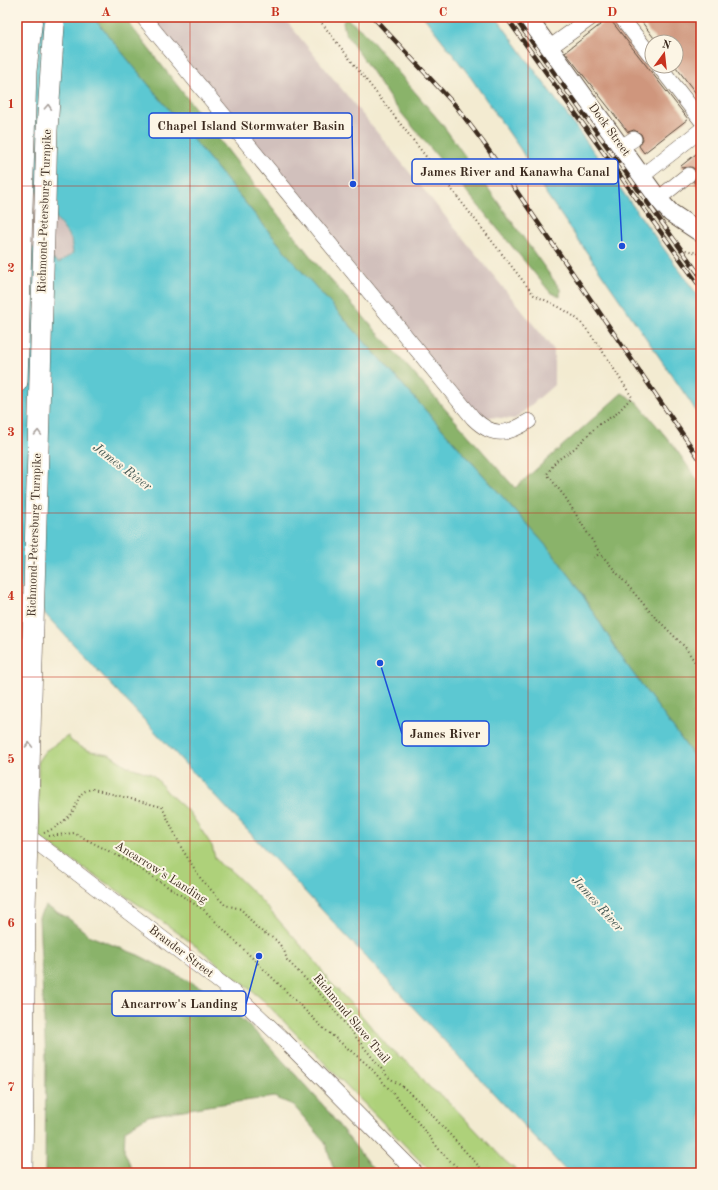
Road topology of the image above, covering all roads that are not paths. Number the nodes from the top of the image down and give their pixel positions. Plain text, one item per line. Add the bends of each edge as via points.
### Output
1 (32, 17) edge
2 (55, 17) edge
3 (143, 17) edge
4 (527, 17) edge
5 (592, 17) edge
6 (621, 17) edge
7 (644, 47) edge
8 (549, 48) junction
9 (665, 74) edge
10 (701, 120) edge
11 (701, 130) edge
12 (688, 175) dead end
13 (642, 176) junction
14 (658, 199) junction
15 (701, 233) edge
16 (17, 382) edge
17 (529, 421) dead end
18 (17, 831) edge
19 (22, 1173) edge
20 (416, 1173) edge

1 - 16 highway, Richmond-Petersburg Turnpike via 26,71
19 -> 2 highway, Richmond-Petersburg Turnpike, bridge via 25,910 47,130
3 - 17 street via 473,418 481,426 501,433 514,431
4 - 8 main road, Dock Street
5 - 8 street
6 - 7 street
8 - 13 main road, Dock Street via 628,143
9 - 10 street
11 - 13 street
12 - 14 street
13 - 14 main road, Dock Street
14 - 15 main road, Dock Street via 671,213
18 - 20 street, Brander Street via 31,838 234,993

